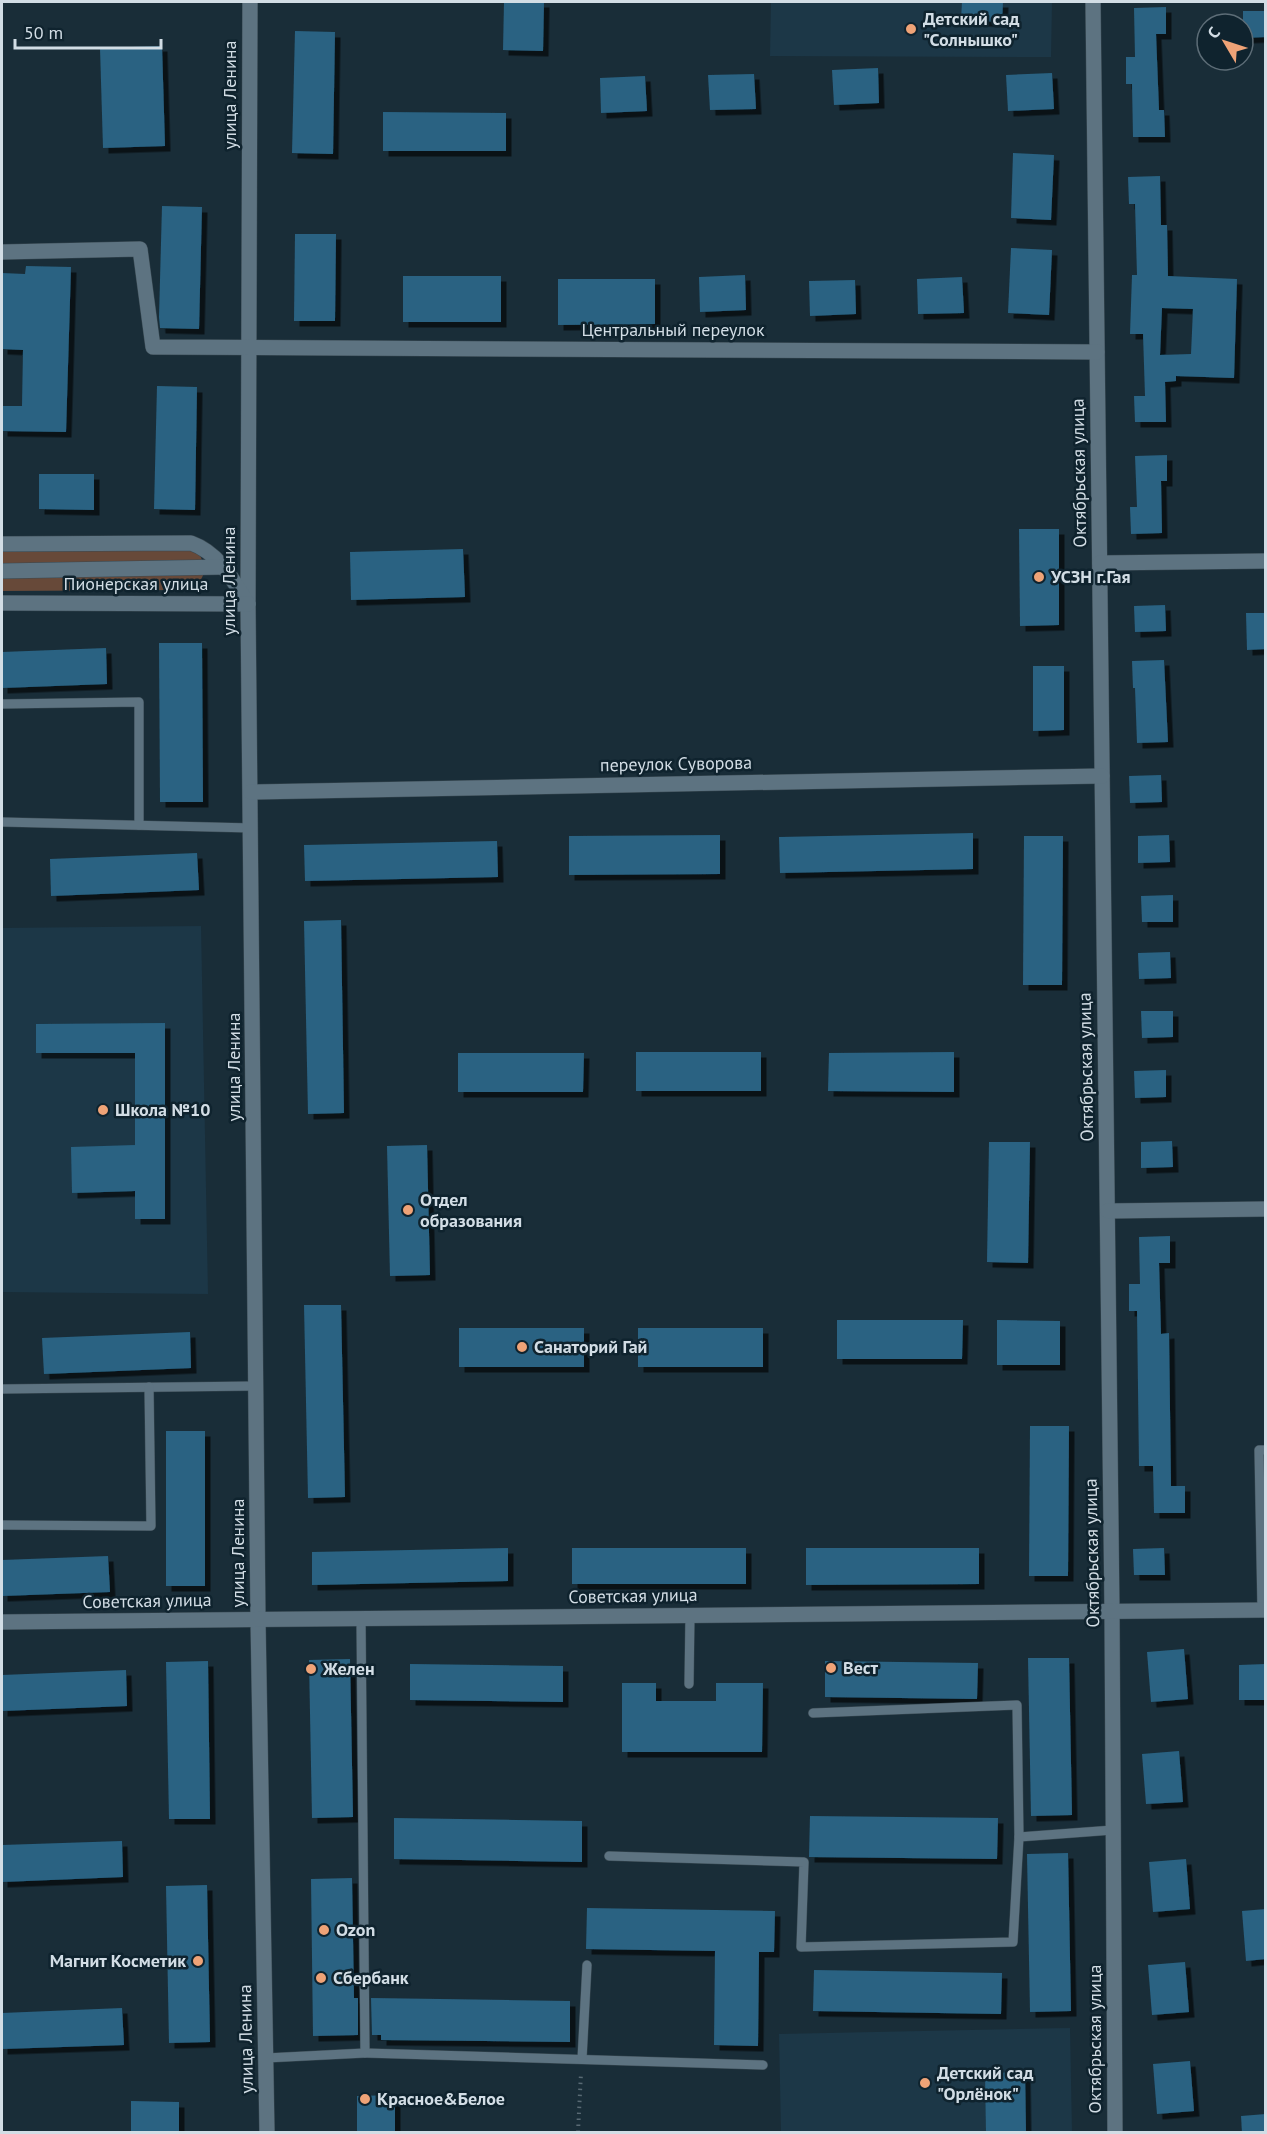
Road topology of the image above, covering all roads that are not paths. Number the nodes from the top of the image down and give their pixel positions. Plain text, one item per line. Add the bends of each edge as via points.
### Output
1 (250, 2) edge
2 (1093, 2) edge
3 (2, 252) edge
4 (249, 347) junction
5 (1097, 352) junction
6 (2, 544) edge
7 (1266, 561) edge
8 (1100, 563) junction
9 (224, 567) junction
10 (2, 571) edge
11 (2, 603) edge
12 (248, 604) junction
13 (2, 704) edge
14 (1102, 776) junction
15 (251, 792) junction
16 (2, 822) edge
17 (139, 825) junction
18 (252, 828) junction
19 (1266, 1209) edge
20 (1108, 1210) junction
21 (256, 1386) junction
22 (149, 1387) junction
23 (2, 1389) edge
24 (1266, 1450) edge
25 (2, 1525) edge
26 (1112, 1611) junction
27 (1264, 1611) edge
28 (690, 1615) junction
29 (362, 1619) junction
30 (258, 1620) junction
31 (2, 1622) edge
32 (689, 1684) dead end
33 (813, 1713) dead end
34 (1113, 1830) junction
35 (1019, 1837) junction
36 (609, 1856) dead end
37 (587, 1965) dead end
38 (365, 2053) junction
39 (266, 2058) junction
40 (582, 2059) junction
41 (763, 2065) dead end
42 (267, 2133) edge
43 (1115, 2133) edge

1 - 4 street, улица Ленина
2 - 5 street, Октябрьская улица
3 - 4 street, Центральный переулок via 140,249 153,347
4 - 5 street, Центральный переулок
4 - 12 street, улица Ленина
5 - 8 street, Октябрьская улица
6 - 9 street, Пионерская улица via 191,543 202,547
7 - 8 street
8 - 14 street, Октябрьская улица
9 - 10 street
9 - 12 street, Пионерская улица
11 - 12 street, Пионерская улица
12 - 15 street, улица Ленина
13 - 17 lane via 139,702
14 - 15 street, переулок Суворова
14 - 20 street, Октябрьская улица
15 - 18 street, улица Ленина
16 - 17 lane
17 - 18 lane
18 - 21 street, улица Ленина
19 - 20 street
20 - 26 street, Октябрьская улица
21 - 22 lane
21 - 30 street, улица Ленина
22 - 23 lane
22 - 25 lane via 151,1526
24 - 27 lane via 1259,1450
26 - 27 street, Советская улица
26 - 28 street, Советская улица
26 - 34 street, Октябрьская улица
28 - 29 street, Советская улица
28 - 32 lane
29 - 30 street, Советская улица
29 - 38 lane
30 - 31 street, Советская улица
30 - 39 street, улица Ленина
33 - 35 lane via 1017,1706
34 - 35 lane
34 - 43 street, Октябрьская улица
35 - 36 lane via 1013,1942 801,1947 804,1862
37 - 40 lane
38 - 39 lane
38 - 40 lane
39 - 42 street, улица Ленина
40 - 41 lane

